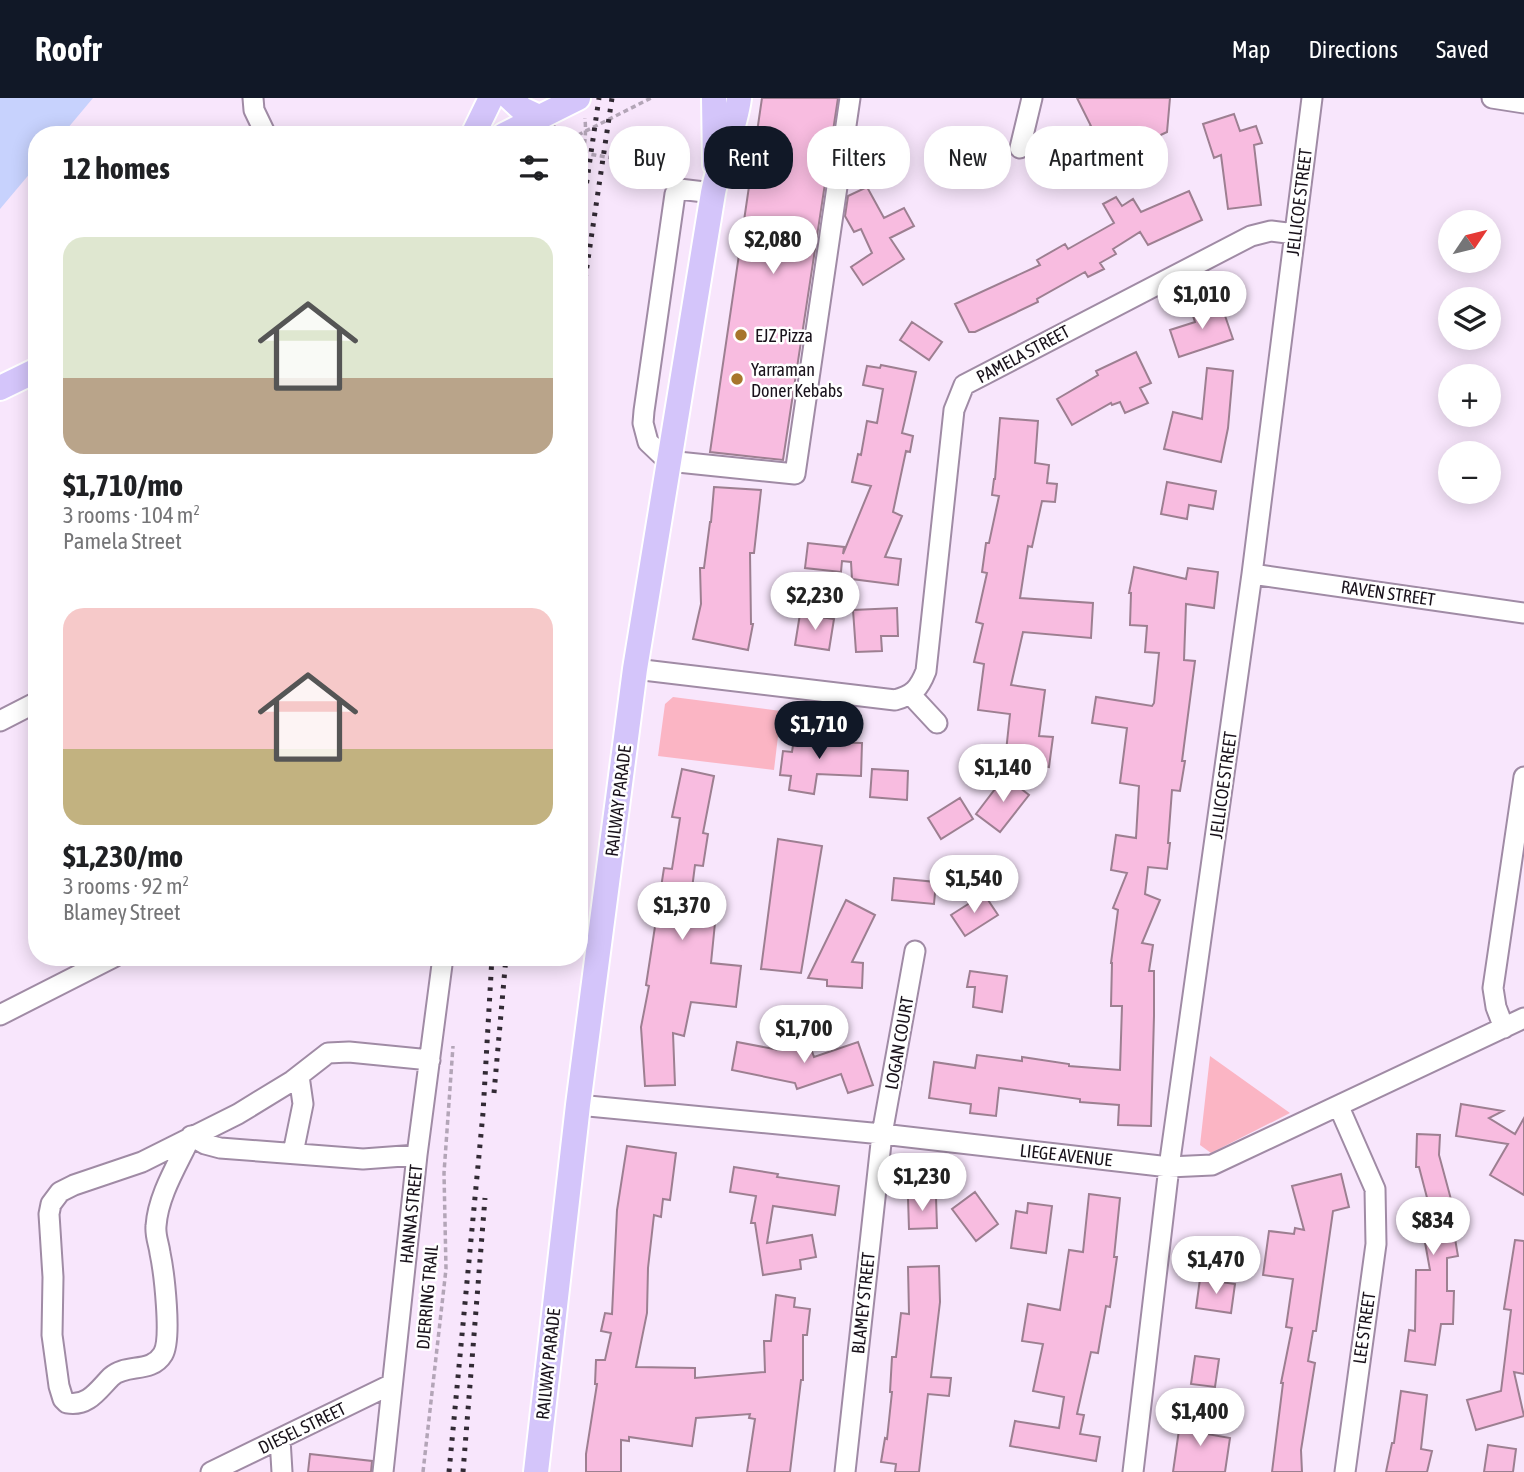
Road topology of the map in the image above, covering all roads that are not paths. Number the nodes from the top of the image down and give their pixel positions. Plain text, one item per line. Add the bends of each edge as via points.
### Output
1 (253, 98) edge
2 (491, 98) edge
3 (510, 98) edge
4 (714, 98) edge
5 (739, 98) edge
6 (850, 98) edge
7 (1032, 98) edge
8 (1312, 98) edge
9 (1492, 98) edge
10 (1524, 103) edge
11 (581, 104) edge
12 (541, 117) edge
13 (262, 126) edge
14 (477, 126) edge
15 (522, 126) edge
16 (714, 126) edge
17 (734, 126) edge
18 (1020, 148) dead end
19 (704, 186) edge
20 (714, 189) edge
21 (1295, 234) junction
22 (28, 374) edge
23 (0, 388) edge
24 (668, 461) junction
25 (1252, 574) junction
26 (1524, 613) edge
27 (635, 668) junction
28 (911, 695) junction
29 (28, 707) edge
30 (0, 721) edge
31 (937, 723) dead end
32 (1524, 777) edge
33 (915, 951) dead end
34 (97, 966) edge
35 (442, 966) edge
36 (0, 1016) edge
37 (1524, 1018) edge
38 (1504, 1028) junction
39 (430, 1060) junction
40 (299, 1076) junction
41 (578, 1105) junction
42 (1339, 1107) junction
43 (882, 1134) junction
44 (191, 1136) junction
45 (293, 1153) junction
46 (417, 1156) junction
47 (1169, 1167) junction
48 (393, 1384) junction
49 (279, 1439) junction
50 (211, 1472) edge
51 (282, 1472) edge
52 (383, 1472) edge
53 (536, 1472) edge
54 (845, 1472) edge
55 (1133, 1472) edge
56 (1345, 1472) edge

1 - 13 street
2 - 14 main road
3 - 12 main road
4 - 16 main road, RAILWAY PARADE
5 - 17 main road, RAILWAY PARADE
6 - 24 street via 795,474
7 - 18 street
8 - 21 street, JELLICOE STREET
9 - 10 street
11 - 12 main road
12 - 15 main road
19 - 24 street via 679,189 675,194 643,423 648,442
20 - 24 main road, RAILWAY PARADE
21 - 25 street, JELLICOE STREET
21 - 28 street, PAMELA STREET via 1271,231 1251,236 964,385 954,410 926,671
22 - 23 main road
24 - 27 main road, RAILWAY PARADE
25 - 26 street, RAVEN STREET
25 - 47 street, JELLICOE STREET
27 - 28 street via 895,700
27 - 41 main road, RAILWAY PARADE
28 - 31 street
29 - 30 street
32 - 38 street via 1493,988
33 - 43 street, LOGAN COURT
34 - 36 street
35 - 39 street, HANNA STREET
37 - 38 street, LIEGE AVENUE
38 - 42 street, LIEGE AVENUE
39 - 40 street via 334,1052
39 - 46 street, HANNA STREET
40 - 44 street via 247,1109
40 - 45 street via 303,1104
41 - 43 street, LIEGE AVENUE
41 - 53 main road, RAILWAY PARADE
42 - 47 street, LIEGE AVENUE via 1212,1165
42 - 56 street, LEE STREET via 1375,1189 1376,1230
43 - 47 street, LIEGE AVENUE
43 - 54 street, BLAMEY STREET
44 - 44 street via 156,1225 167,1319 163,1354 148,1366 115,1374 89,1399 67,1403 61,1395 53,1349 51,1204 64,1189 142,1162
44 - 45 street via 220,1148
45 - 46 street via 363,1159
46 - 48 street, HANNA STREET
47 - 55 street, JELLICOE STREET
48 - 49 street, DIESEL STREET
48 - 52 street, HANNA STREET
49 - 50 street, DIESEL STREET
49 - 51 street

